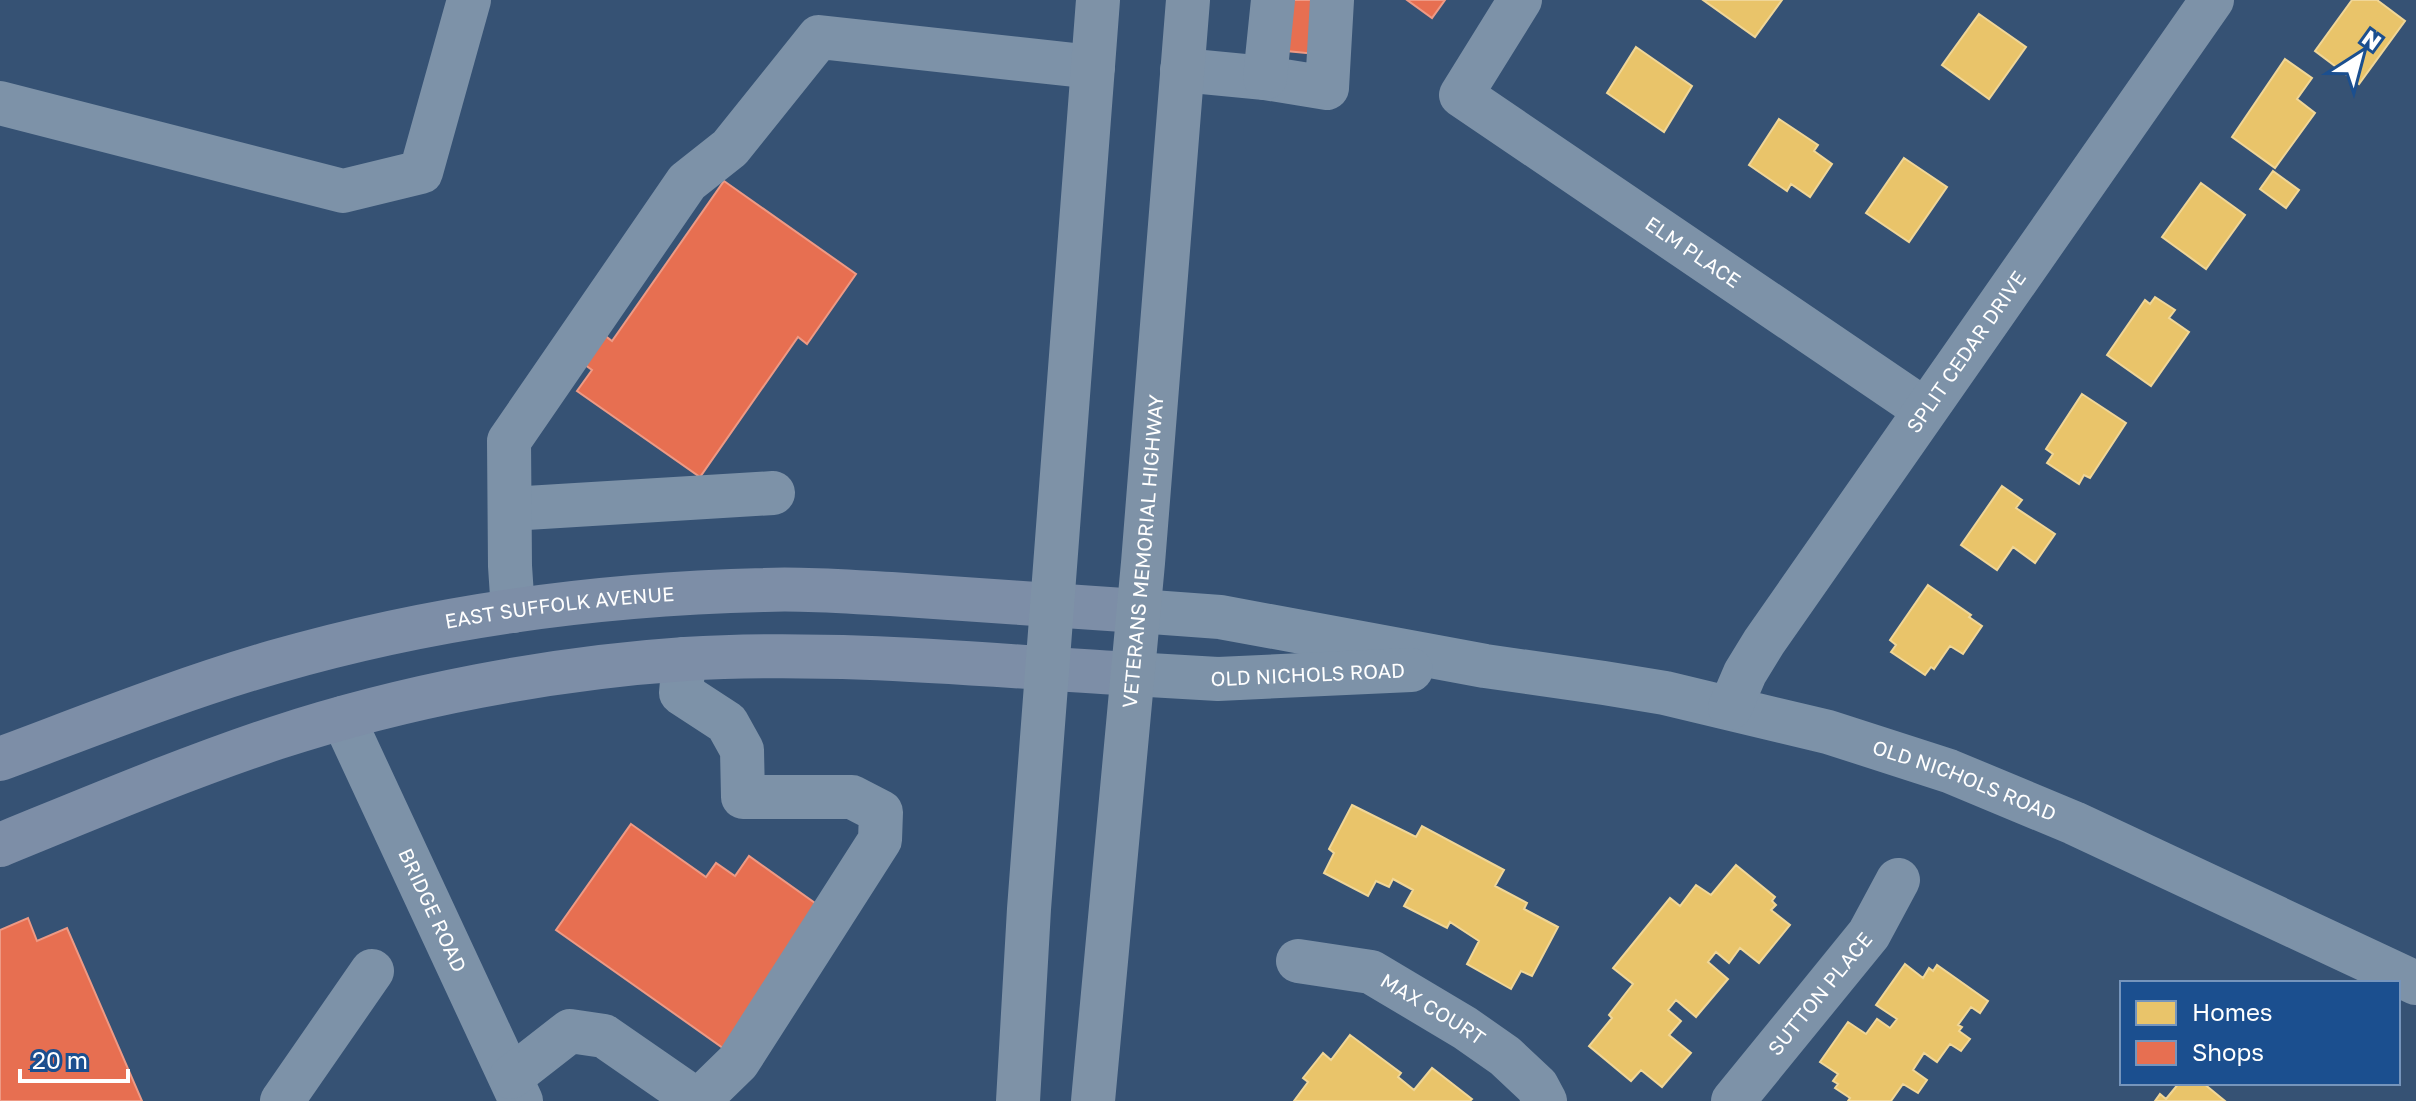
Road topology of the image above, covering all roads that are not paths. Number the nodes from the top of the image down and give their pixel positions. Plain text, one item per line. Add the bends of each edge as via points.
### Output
1 (469, 0) edge
2 (1098, 0) edge
3 (1188, 0) edge
4 (1273, 0) edge
5 (1332, 0) edge
6 (1520, 0) edge
7 (2212, 0) edge
8 (1093, 67) junction
9 (1182, 70) junction
10 (1265, 78) junction
11 (0, 103) edge
12 (1925, 410) junction
13 (773, 493) dead end
14 (510, 509) junction
15 (1054, 605) junction
16 (513, 611) junction
17 (1138, 611) junction
18 (684, 659) junction
19 (1485, 666) junction
20 (1049, 669) junction
21 (1132, 674) junction
22 (1730, 708) junction
23 (343, 718) junction
24 (0, 759) edge
25 (0, 845) edge
26 (1898, 880) dead end
27 (1298, 961) dead end
28 (372, 971) dead end
29 (2416, 983) edge
30 (516, 1089) edge
31 (282, 1101) edge
32 (1018, 1101) edge
33 (1093, 1101) edge
34 (1545, 1101) edge
35 (1733, 1101) edge

1 - 11 street via 421,172 343,191
2 - 8 highway
3 - 9 highway, VETERANS MEMORIAL HIGHWAY
4 - 10 street
5 - 10 street via 1327,88
6 - 12 street, ELM PLACE via 1461,95
7 - 12 street, SPLIT CEDAR DRIVE
8 - 14 street via 819,37 730,148 687,182 509,441
8 - 15 highway
9 - 10 street
9 - 17 highway, VETERANS MEMORIAL HIGHWAY
12 - 22 street, SPLIT CEDAR DRIVE via 1764,642
13 - 14 street
14 - 16 street
15 - 16 main road, EAST SUFFOLK AVENUE via 767,589
15 - 17 main road, EAST SUFFOLK AVENUE
15 - 20 highway
16 - 24 main road, EAST SUFFOLK AVENUE via 394,632 274,662
17 - 19 street, OLD NICHOLS ROAD via 1220,617
17 - 21 highway, VETERANS MEMORIAL HIGHWAY
18 - 20 main road via 839,656
18 - 23 main road via 545,676
18 - 30 street via 681,693 727,723 742,750 743,797 852,797 881,812 880,840 738,1062 698,1101 604,1036 570,1031
19 - 21 street, OLD NICHOLS ROAD via 1218,679
19 - 22 street, OLD NICHOLS ROAD
20 - 21 main road
20 - 32 highway
21 - 33 highway, VETERANS MEMORIAL HIGHWAY
22 - 29 street, OLD NICHOLS ROAD via 1828,732 1949,771 2074,823
23 - 25 main road via 206,763
23 - 30 street, BRIDGE ROAD
26 - 35 street, SUTTON PLACE via 1869,934
27 - 34 street, MAX COURT via 1371,972 1505,1056
28 - 31 street

